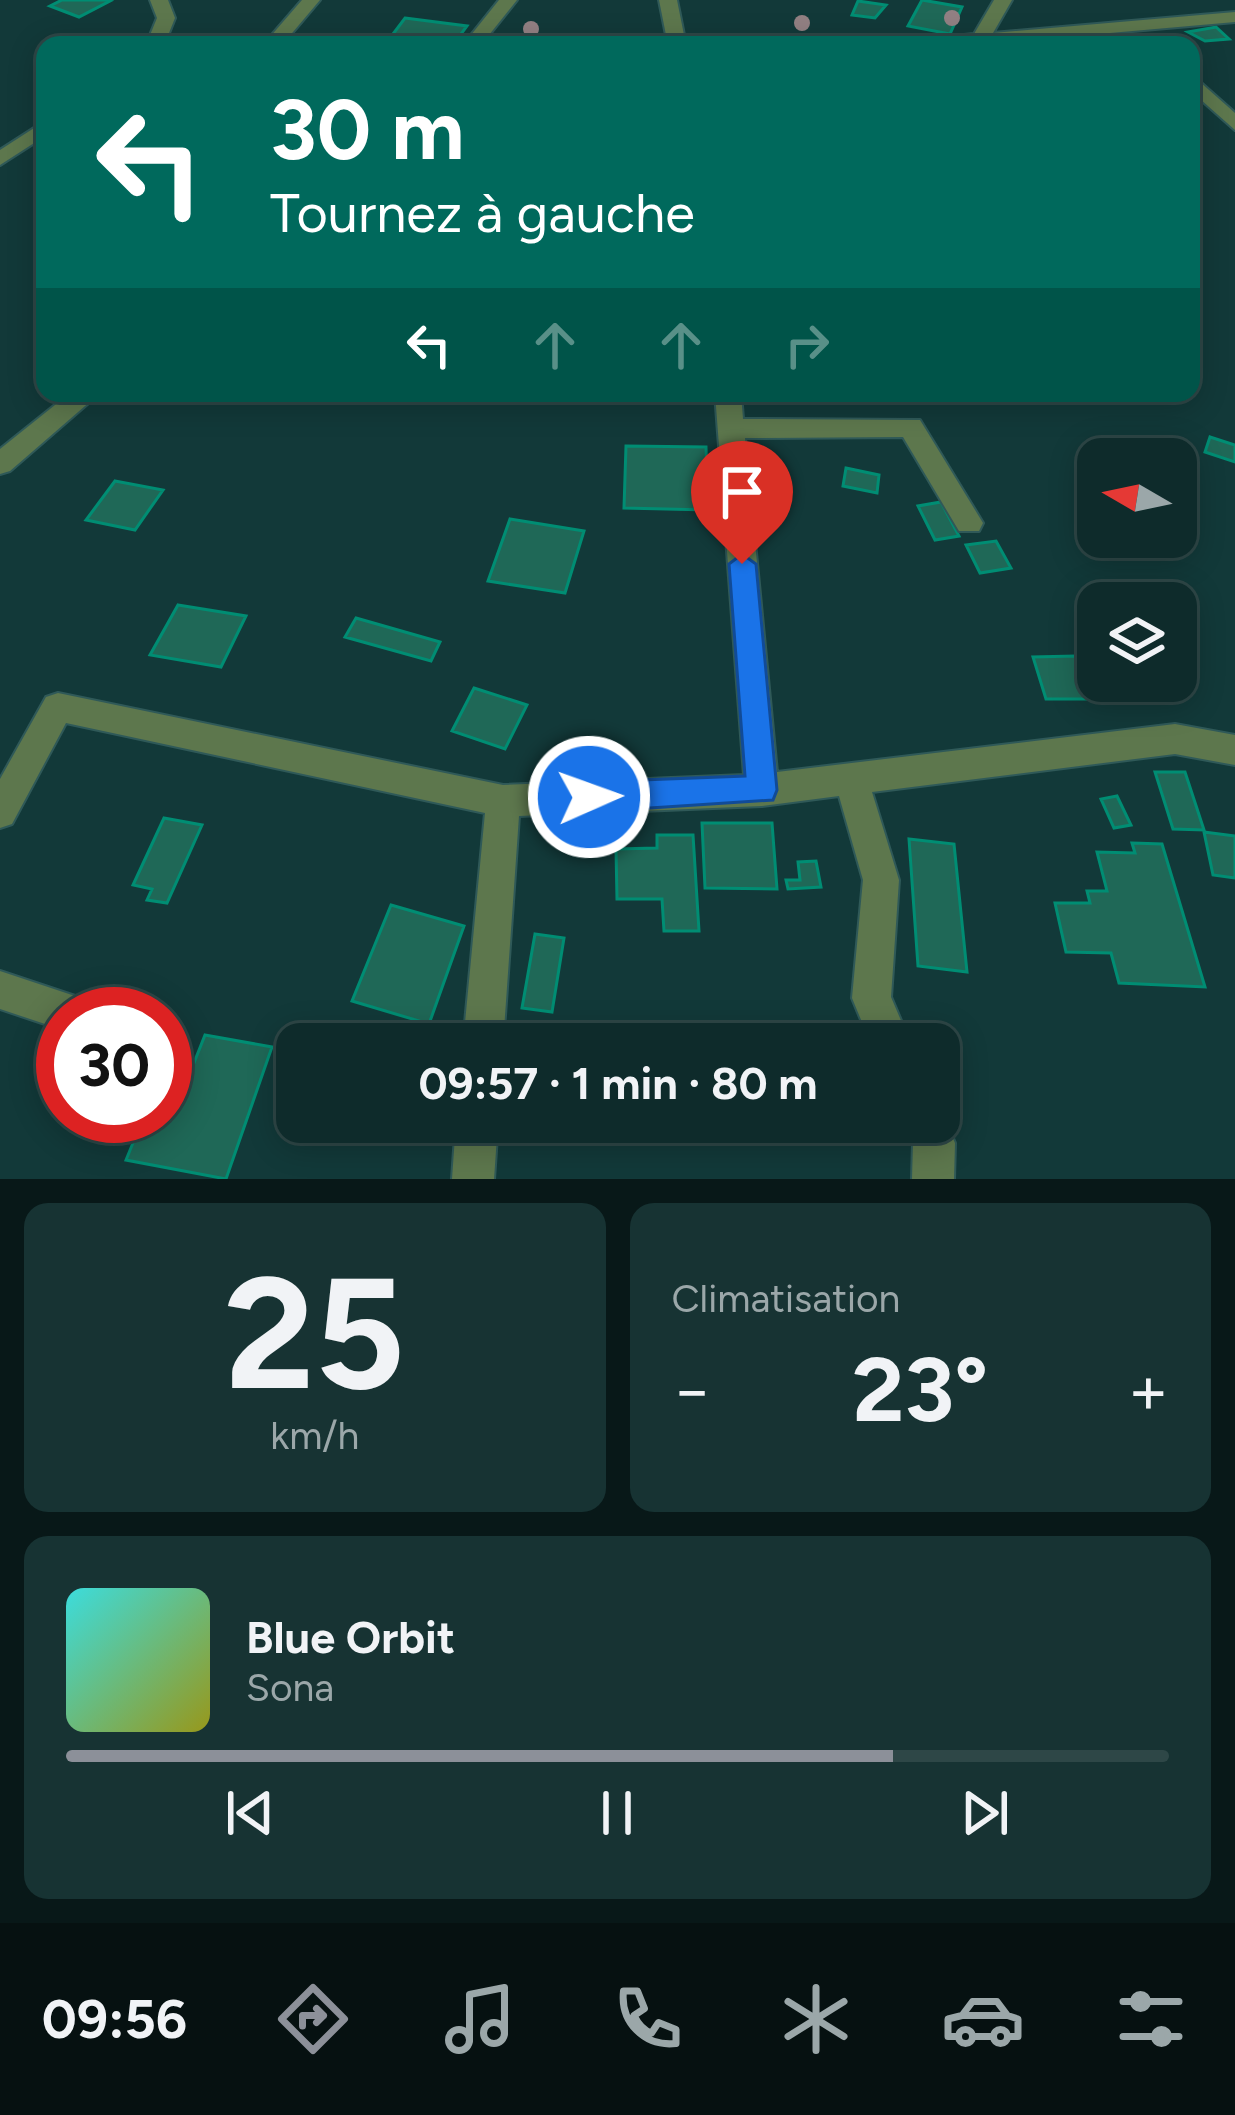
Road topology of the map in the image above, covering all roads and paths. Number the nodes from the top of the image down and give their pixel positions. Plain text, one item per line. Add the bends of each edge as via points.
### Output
1 (159, 0) edge
2 (311, 0) edge
3 (508, 0) edge
4 (668, 0) edge
5 (1003, 0) edge
6 (1231, 22) edge
7 (1132, 28) junction
8 (159, 36) edge
9 (280, 36) edge
10 (479, 36) edge
11 (675, 36) edge
12 (982, 36) joint
13 (1146, 36) edge
14 (1200, 89) edge
15 (1235, 124) edge
16 (36, 133) edge
17 (0, 159) edge
18 (76, 402) edge
19 (729, 402) edge
20 (731, 429) junction
21 (0, 464) edge
22 (969, 523) dead end
23 (1235, 750) edge
24 (850, 779) junction
25 (762, 790) junction
26 (503, 801) junction
27 (0, 812) edge
28 (0, 990) edge
29 (36, 1002) edge
30 (485, 1023) edge
31 (882, 1023) edge
32 (475, 1143) edge
33 (934, 1143) edge
34 (472, 1179) edge
35 (933, 1179) edge

1 - 8 street via 166,18
2 - 9 street
3 - 10 street
4 - 11 street
5 - 12 street
6 - 7 street
7 - 12 street
7 - 13 street
14 - 15 street
16 - 17 street
18 - 21 street
19 - 20 street
20 - 22 street via 911,427
20 - 25 street
23 - 24 street via 1174,740
24 - 25 street
24 - 31 street via 881,880 871,998
25 - 26 street
26 - 27 street via 58,707
26 - 30 street
28 - 29 street
32 - 34 street
33 - 35 street

